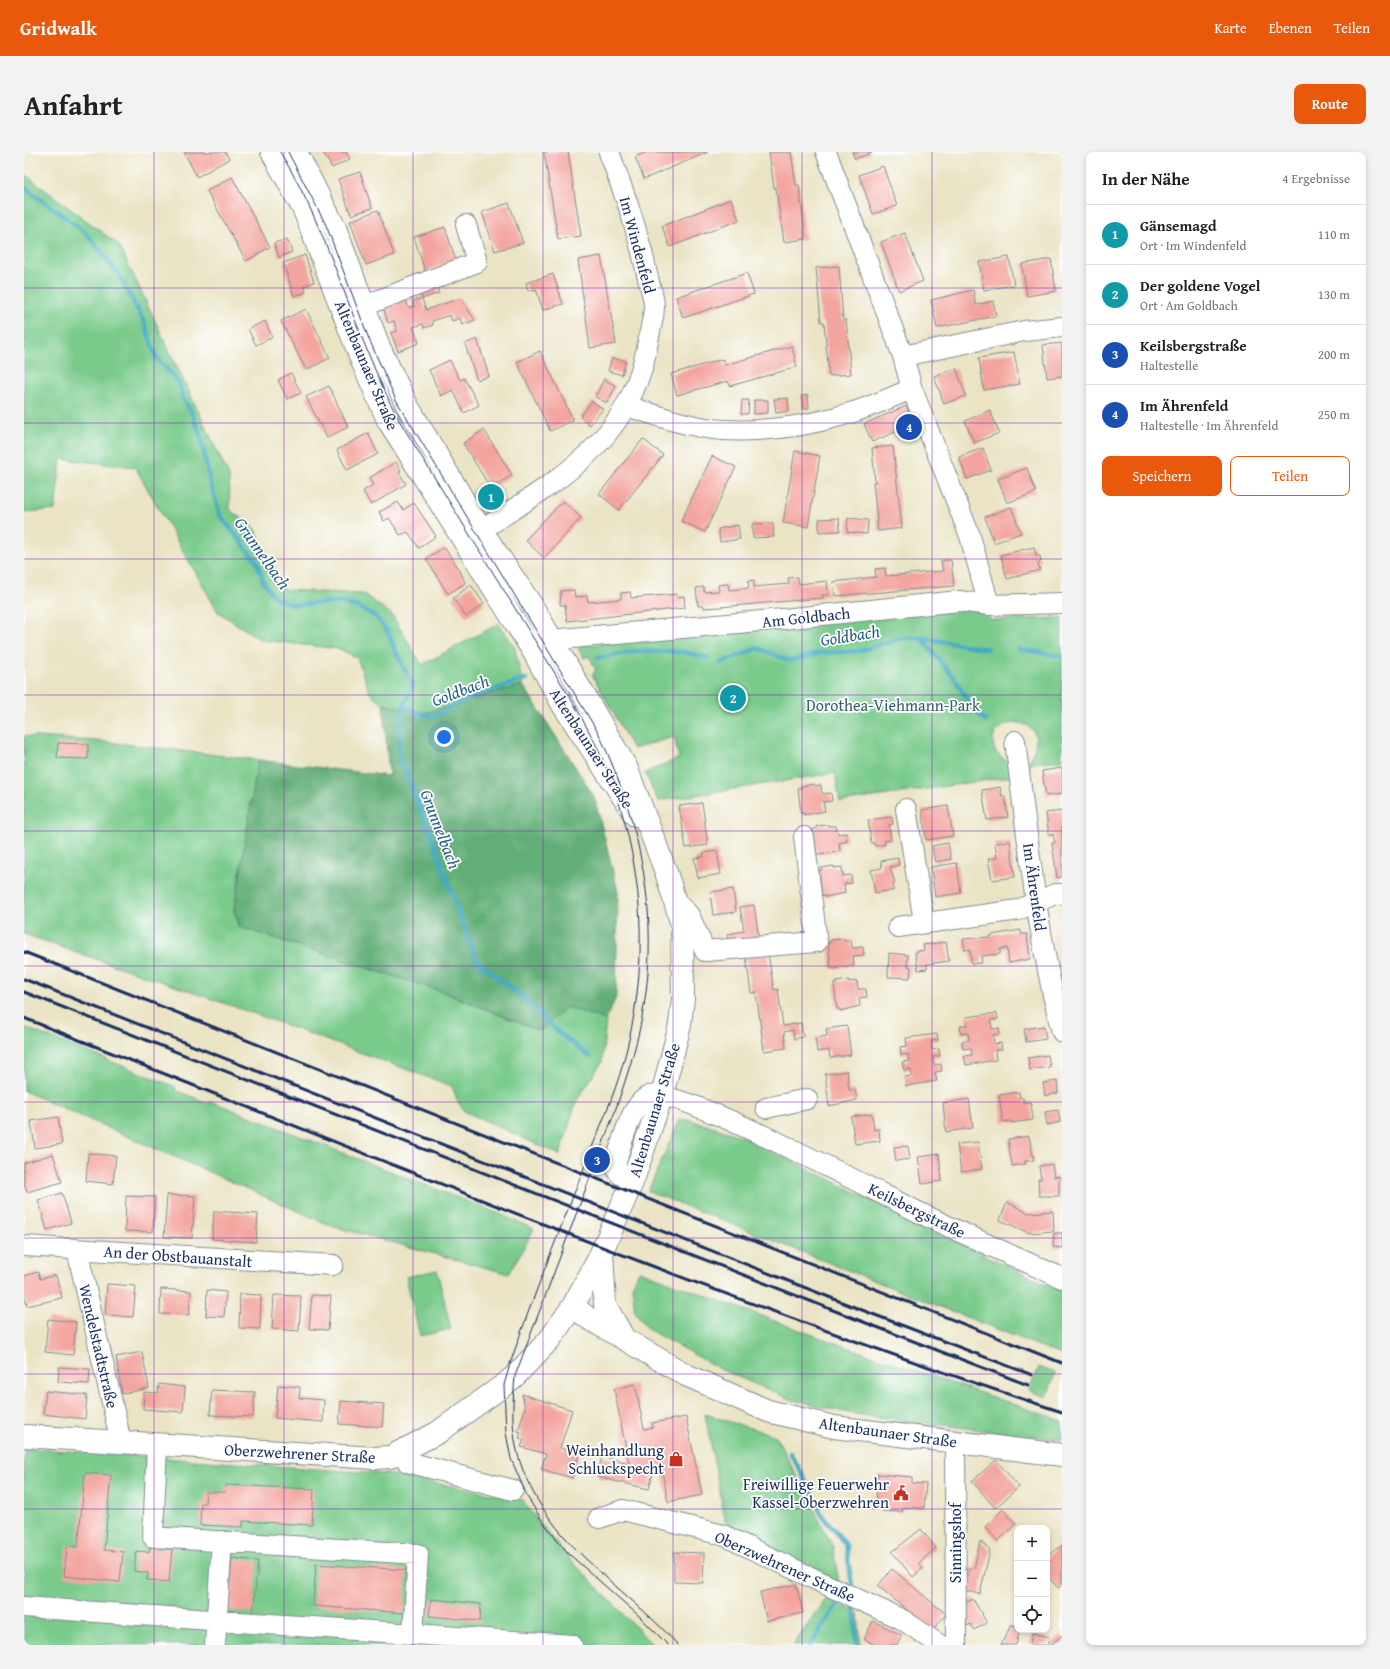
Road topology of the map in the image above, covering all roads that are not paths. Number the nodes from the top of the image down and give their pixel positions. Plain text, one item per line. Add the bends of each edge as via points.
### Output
1 (272, 152) edge
2 (296, 152) edge
3 (609, 152) edge
4 (826, 152) edge
5 (466, 225) dead end
6 (364, 306) junction
7 (1062, 327) edge
8 (903, 356) junction
9 (912, 389) junction
10 (627, 406) junction
11 (481, 530) junction
12 (1062, 603) edge
13 (989, 605) junction
14 (541, 645) junction
15 (1015, 741) dead end
16 (906, 809) dead end
17 (804, 837) dead end
18 (1062, 894) edge
19 (676, 902) junction
20 (1036, 904) junction
21 (924, 922) junction
22 (898, 927) dead end
23 (1062, 1032) edge
24 (662, 1095) junction
25 (807, 1099) dead end
26 (766, 1108) dead end
27 (24, 1246) edge
28 (77, 1250) junction
29 (602, 1251) junction
30 (333, 1265) dead end
31 (1062, 1278) edge
32 (573, 1306) junction
33 (556, 1331) joint
34 (624, 1338) junction
35 (24, 1436) edge
36 (955, 1441) junction
37 (121, 1442) junction
38 (157, 1445) junction
39 (404, 1450) junction
40 (1062, 1455) edge
41 (513, 1490) dead end
42 (599, 1518) dead end
43 (222, 1541) junction
44 (24, 1607) edge
45 (217, 1620) junction
46 (413, 1634) junction
47 (215, 1645) edge
48 (572, 1645) edge
49 (940, 1645) edge
50 (956, 1645) edge

1 - 14 main road, Altenbaunaer Straße via 304,210 388,420
2 - 6 main road, Altenbaunaer Straße via 335,228
3 - 10 street, Im Windenfeld via 638,234 654,306 647,353
4 - 8 street
5 - 6 street via 477,262
6 - 11 main road, Altenbaunaer Straße via 379,347 407,405
7 - 8 street via 1024,331
8 - 9 street
9 - 10 street via 848,414 775,429 724,430 685,424
9 - 13 street via 970,536
10 - 11 street, Im Windenfeld via 598,446 560,478
11 - 14 main road, Altenbaunaer Straße via 532,606
12 - 13 street, Am Goldbach
13 - 14 street, Am Goldbach via 959,601
14 - 19 main road, Altenbaunaer Straße via 626,767
15 - 20 street, Im Ährenfeld
16 - 21 street
17 - 19 street, Altenbaunaer Straße via 817,942 705,951 689,914
18 - 20 street via 1055,894
19 - 24 main road, Altenbaunaer Straße via 682,925 684,998 680,1025
20 - 21 street via 1018,910
20 - 23 street, Im Ährenfeld via 1052,993
21 - 22 street
24 - 29 main road, Altenbaunaer Straße via 633,1180
24 - 31 street, Keilsbergstraße via 741,1126
25 - 26 street
27 - 28 street, An der Obstbauanstalt
28 - 30 street, An der Obstbauanstalt
28 - 37 street, Wendelstadtstraße
29 - 32 main road, Altenbaunaer Straße
29 - 34 main road via 605,1305
32 - 33 main road, Altenbaunaer Straße
32 - 34 main road, Altenbaunaer Straße via 588,1318
33 - 39 main road, Oberzwehrener Straße via 504,1385 437,1433
34 - 36 main road, Altenbaunaer Straße via 686,1375 768,1411 834,1427
35 - 37 main road, Oberzwehrener Straße
36 - 40 main road, Altenbaunaer Straße
36 - 50 street, Sinningshof
37 - 38 main road, Oberzwehrener Straße
38 - 39 main road, Oberzwehrener Straße via 376,1458 390,1457
38 - 43 street via 153,1537
39 - 41 street via 408,1462
42 - 49 street, Oberzwehrener Straße via 623,1510 723,1535 903,1620
43 - 45 street
43 - 46 street via 418,1554
44 - 45 street
45 - 46 street
45 - 47 street
46 - 48 street

